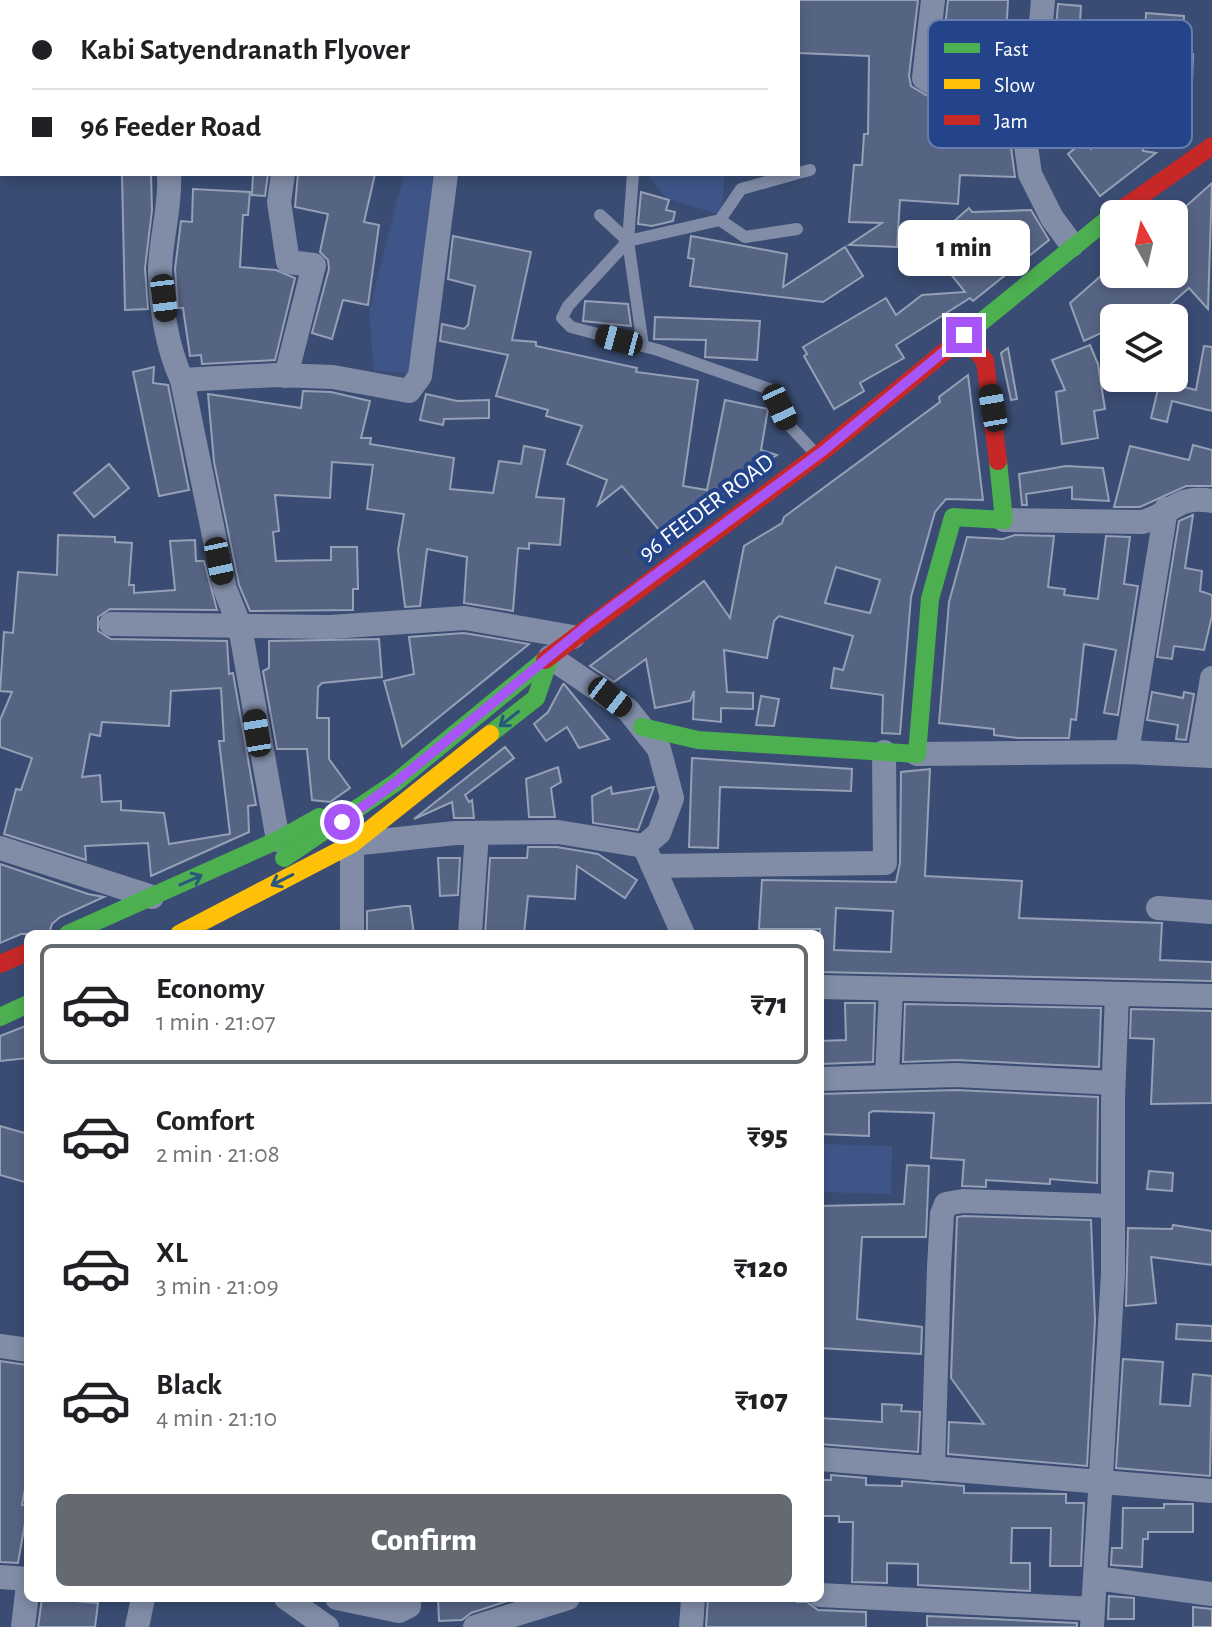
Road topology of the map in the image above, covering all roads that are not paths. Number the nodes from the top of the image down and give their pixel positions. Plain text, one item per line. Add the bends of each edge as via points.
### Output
1 (933, 0) edge
2 (1043, 0) edge
3 (931, 20) edge
4 (1041, 20) edge
5 (928, 43) edge
6 (928, 81) edge
7 (1212, 146) edge
8 (1026, 148) edge
9 (169, 176) edge
10 (283, 176) edge
11 (446, 176) edge
12 (633, 176) edge
13 (787, 176) edge
14 (1134, 200) edge
15 (600, 215) dead end
16 (720, 220) junction
17 (1100, 224) edge
18 (797, 229) dead end
19 (628, 241) junction
20 (1072, 245) junction
21 (964, 335) junction
22 (643, 346) junction
23 (286, 376) junction
24 (182, 380) junction
25 (816, 455) junction
26 (1212, 501) edge
27 (1166, 509) junction
28 (1004, 520) junction
29 (111, 624) dead end
30 (240, 627) junction
31 (573, 637) junction
32 (550, 657) junction
33 (1212, 678) edge
34 (642, 727) junction
35 (884, 752) junction
36 (1127, 752) junction
37 (917, 754) junction
38 (1205, 755) edge
39 (477, 833) junction
40 (352, 844) junction
41 (0, 848) edge
42 (281, 849) junction
43 (648, 856) junction
44 (152, 897) junction
45 (1158, 908) dead end
46 (1212, 912) edge
47 (77, 930) edge
48 (187, 930) edge
49 (352, 930) edge
50 (470, 930) edge
51 (681, 930) edge
52 (24, 954) edge
53 (0, 964) edge
54 (824, 987) edge
55 (891, 989) junction
56 (1117, 994) junction
57 (1212, 996) edge
58 (24, 1006) edge
59 (0, 1017) edge
60 (887, 1075) junction
61 (824, 1079) edge
62 (1113, 1083) junction
63 (1113, 1206) junction
64 (0, 1346) edge
65 (24, 1349) edge
66 (824, 1459) edge
67 (933, 1469) junction
68 (1100, 1485) junction
69 (1212, 1491) edge
70 (0, 1577) edge
71 (1096, 1578) junction
72 (24, 1581) edge
73 (1212, 1594) edge
74 (824, 1595) edge
75 (26, 1602) edge
76 (142, 1602) edge
77 (292, 1602) edge
78 (356, 1602) edge
79 (409, 1602) edge
80 (562, 1602) edge
81 (693, 1602) edge
82 (540, 1616) edge
83 (1092, 1618) edge
84 (23, 1627) edge
85 (137, 1627) edge
86 (327, 1627) edge
87 (475, 1627) edge
88 (691, 1627) edge

1 - 3 street
2 - 4 street
5 - 6 street
7 - 14 street, 96 FEEDER ROAD
8 - 20 street via 1030,174
9 - 24 street via 160,268 172,357
10 - 23 street via 279,202 288,262 314,265
11 - 23 street via 420,376 409,391 333,377
12 - 19 lane
13 - 16 lane via 741,189
15 - 19 lane
16 - 18 lane via 745,237
16 - 19 lane
17 - 20 street, 96 FEEDER ROAD
19 - 22 lane
19 - 22 lane via 562,318 571,327
20 - 21 street, 96 FEEDER ROAD
21 - 25 street, 96 FEEDER ROAD
21 - 28 street via 985,361
22 - 25 lane via 772,390 788,424
23 - 24 street
24 - 30 street via 225,589
25 - 31 street, 96 FEEDER ROAD
26 - 27 street via 1179,502
27 - 28 street via 1157,519 1142,522
27 - 36 street
28 - 37 street via 953,517 930,599
29 - 30 street
30 - 31 street via 465,618
30 - 42 street
31 - 32 street, 96 FEEDER ROAD
32 - 34 street via 628,710
32 -> 40 street via 536,698
32 - 42 street, 96 FEEDER ROAD via 363,807
32 - 42 street via 508,670
33 - 38 street
34 - 35 street via 698,740
34 - 43 street via 659,749 672,798
35 - 37 street
35 - 43 street via 885,863
36 - 37 street
36 - 38 street
39 - 40 street
39 - 43 street via 558,832
39 - 50 street
40 -> 48 street
40 - 49 street
41 - 44 street
44 -> 42 street
43 - 51 street
44 - 47 street
45 - 46 street
52 - 53 street
54 - 55 street
55 - 56 street
55 - 60 street
56 - 57 street
56 - 62 street
58 - 59 street
60 - 61 street
60 - 62 street
62 - 63 street
63 - 67 street via 946,1204
63 - 68 street
64 - 65 street
66 - 67 street
67 - 68 street
68 - 69 street
68 - 71 street
70 - 72 street
71 - 73 street
71 - 83 street
74 - 83 street
75 - 84 street
76 - 85 street
77 - 86 street
78 - 79 street via 399,1611
80 - 82 street
81 - 88 street
82 - 87 street

